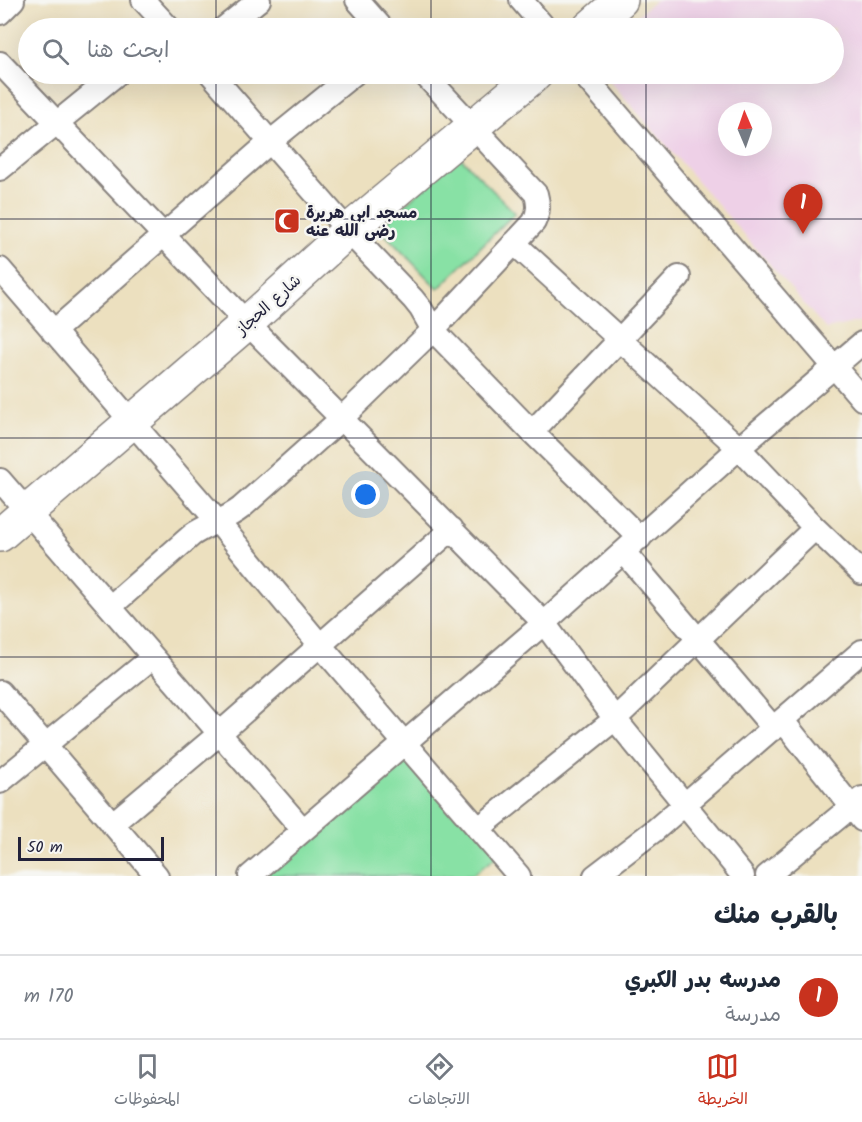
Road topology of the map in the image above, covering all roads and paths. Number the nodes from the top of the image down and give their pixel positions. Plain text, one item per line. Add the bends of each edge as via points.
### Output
1 (13, 0) edge
2 (143, 0) edge
3 (259, 0) edge
4 (357, 0) edge
5 (521, 0) edge
6 (621, 0) edge
7 (0, 13) edge
8 (160, 18) edge
9 (236, 18) edge
10 (373, 18) edge
11 (536, 18) edge
12 (600, 18) edge
13 (0, 63) edge
14 (18, 82) edge
15 (20, 84) edge
16 (105, 84) edge
17 (220, 84) edge
18 (342, 84) edge
19 (433, 84) edge
20 (523, 84) edge
21 (592, 84) edge
22 (57, 123) junction
23 (472, 125) junction
24 (270, 142) junction
25 (0, 169) edge
26 (348, 231) junction
27 (165, 236) junction
28 (514, 243) junction
29 (0, 269) edge
30 (679, 277) dead end
31 (247, 323) junction
32 (433, 330) junction
33 (53, 332) junction
34 (620, 339) junction
35 (862, 343) edge
36 (833, 367) junction
37 (862, 399) edge
38 (341, 419) junction
39 (132, 422) junction
40 (532, 432) junction
41 (739, 448) junction
42 (0, 480) edge
43 (27, 512) junction
44 (218, 522) junction
45 (815, 528) junction
46 (452, 529) junction
47 (0, 535) edge
48 (632, 545) junction
49 (862, 573) edge
50 (110, 607) junction
51 (544, 623) junction
52 (698, 639) junction
53 (320, 645) junction
54 (862, 651) edge
55 (153, 657) junction
56 (0, 692) edge
57 (615, 719) junction
58 (779, 725) junction
59 (219, 734) junction
60 (404, 743) junction
61 (45, 745) junction
62 (0, 782) edge
63 (686, 804) junction
64 (858, 808) edge
65 (112, 824) junction
66 (478, 829) junction
67 (303, 831) junction
68 (157, 876) edge
69 (250, 876) edge
70 (519, 876) edge
71 (595, 876) edge
72 (743, 876) edge
73 (767, 876) edge

1 - 7 street
2 - 8 street
3 - 9 street
4 - 10 street
5 - 11 street
6 - 12 main road
13 - 14 street
15 - 22 street
16 - 22 street
17 - 24 street
18 - 24 street
19 - 23 street
20 - 23 main road, شارع الحجاز
21 - 36 street
22 - 25 street
22 - 27 street
23 - 26 main road, شارع الحجاز
23 - 28 street via 536,194 539,203 534,222
24 - 26 street
24 - 27 street
26 - 31 main road, شارع الحجاز
26 - 32 street via 413,299
27 - 31 street
27 - 33 street
28 - 32 street
28 - 34 street
29 - 33 street
30 - 34 street
31 - 38 street
31 - 39 main road, شارع الحجاز
32 - 38 street
32 - 40 street
33 - 39 street
34 - 40 street
34 - 41 street
35 - 36 street
36 - 37 street
36 - 41 street
38 - 44 street via 241,508
38 - 46 street
39 - 43 main road, شارع الحجاز
39 - 44 street
40 - 48 street
41 - 45 street
41 - 48 street
42 - 43 street
43 - 47 main road, شارع الحجاز
43 - 50 street
44 - 50 street via 192,535
44 - 53 street
45 - 49 street
45 - 52 street
46 - 51 street
46 - 53 street
48 - 51 street
48 - 52 street
50 - 55 street
51 - 57 street
51 - 60 street
52 - 57 street
52 - 58 street
53 - 59 street
53 - 60 street
54 - 58 street
55 - 59 street
55 - 61 street
56 - 61 street
57 - 63 street
57 - 66 street
58 - 63 street
58 - 64 street
59 - 65 street
59 - 67 street
60 - 66 street
60 - 67 street
61 - 62 street
61 - 65 street
63 - 71 street
63 - 72 street
64 - 73 street
65 - 68 street
66 - 70 street
67 - 69 street

